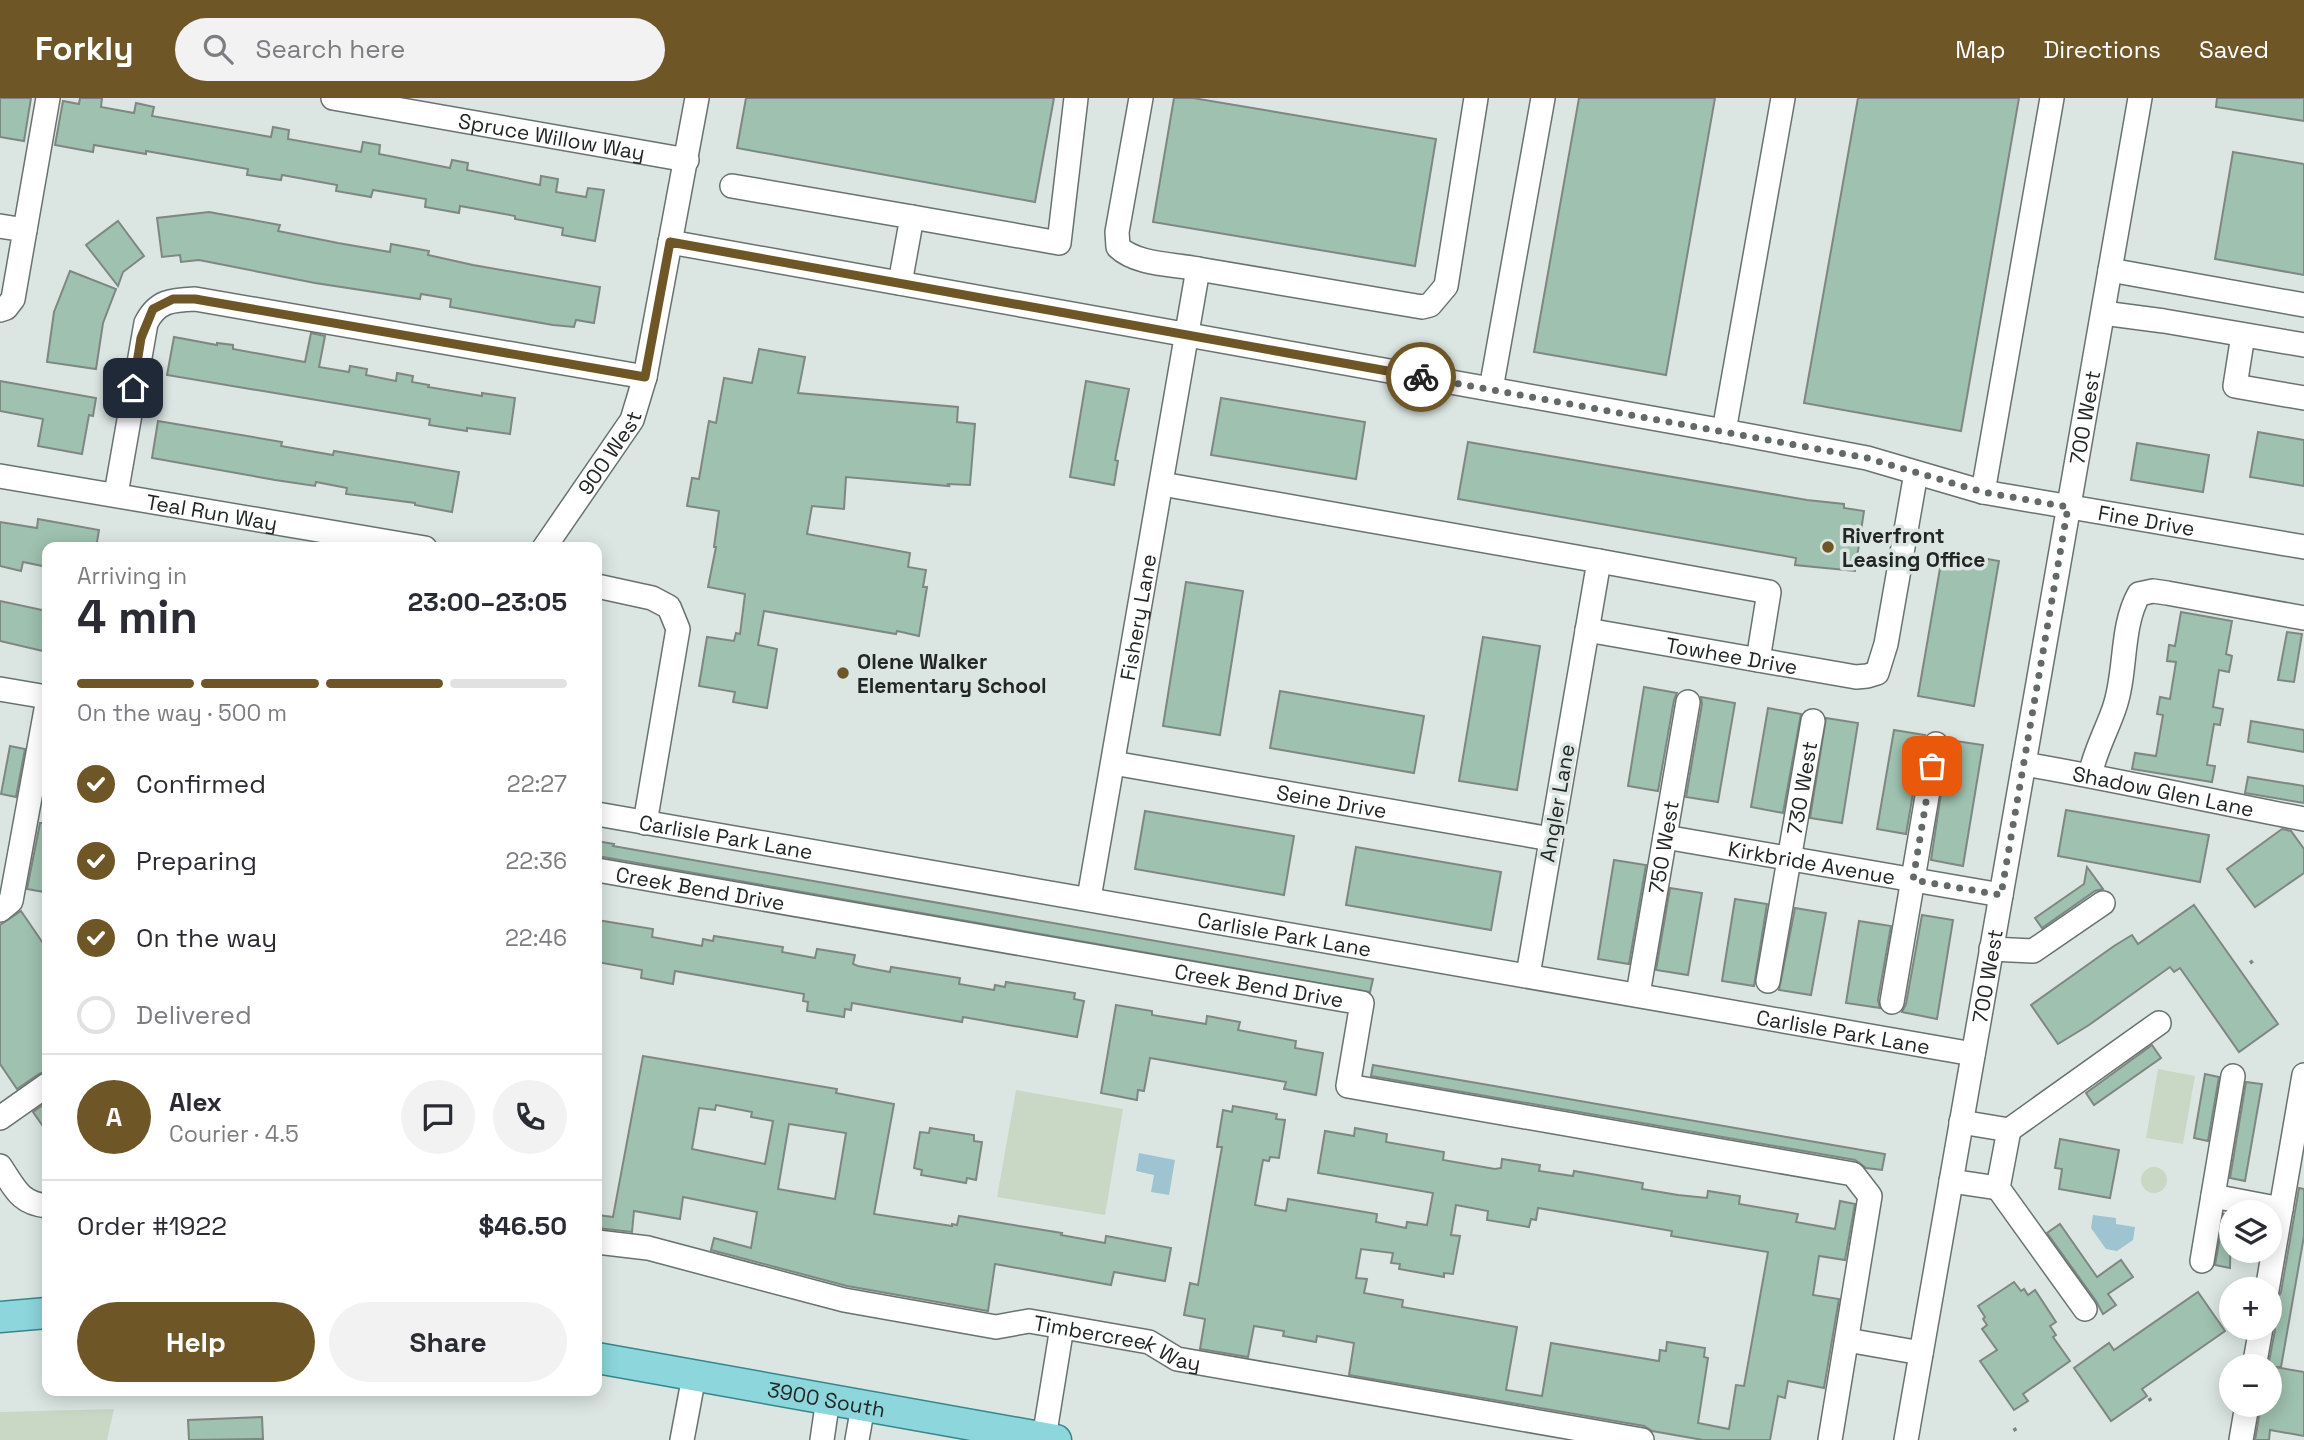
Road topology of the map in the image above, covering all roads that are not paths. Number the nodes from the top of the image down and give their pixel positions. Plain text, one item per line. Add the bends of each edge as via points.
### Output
1 (48, 98) edge
2 (333, 98) edge
3 (697, 98) edge
4 (1076, 98) edge
5 (1141, 98) edge
6 (1476, 98) edge
7 (1543, 98) edge
8 (1783, 98) edge
9 (2052, 98) edge
10 (2140, 98) edge
11 (687, 160) junction
12 (732, 186) dead end
13 (912, 218) junction
14 (0, 226) edge
15 (25, 230) junction
16 (670, 242) junction
17 (1198, 269) junction
18 (2110, 270) junction
19 (900, 283) junction
20 (2304, 305) edge
21 (0, 310) edge
22 (2103, 313) junction
23 (1186, 334) junction
24 (2243, 335) junction
25 (2304, 345) edge
26 (645, 377) junction
27 (1491, 390) junction
28 (2304, 398) edge
29 (1724, 431) junction
30 (1916, 473) junction
31 (0, 476) edge
32 (1162, 484) junction
33 (1983, 492) junction
34 (116, 494) junction
35 (2068, 507) junction
36 (391, 542) edge
37 (548, 542) edge
38 (2304, 547) edge
39 (1599, 561) junction
40 (602, 587) edge
41 (2304, 618) edge
42 (1587, 630) junction
43 (1758, 660) junction
44 (0, 688) edge
45 (42, 696) edge
46 (1688, 702) dead end
47 (1813, 721) dead end
48 (42, 731) edge
49 (1936, 744) dead end
50 (1113, 763) junction
51 (2024, 764) junction
52 (2090, 775) junction
53 (602, 815) edge
54 (2304, 819) edge
55 (645, 822) junction
56 (1665, 837) junction
57 (1551, 839) junction
58 (1789, 859) junction
59 (602, 871) edge
60 (1913, 880) junction
61 (2001, 895) junction
62 (1089, 898) junction
63 (2103, 903) dead end
64 (0, 910) edge
65 (1991, 949) junction
66 (1528, 975) junction
67 (1768, 981) dead end
68 (1638, 994) junction
69 (1892, 1002) dead end
70 (2159, 1023) dead end
71 (1973, 1054) junction
72 (2304, 1075) edge
73 (2234, 1076) dead end
74 (42, 1089) edge
75 (0, 1118) edge
76 (1961, 1122) junction
77 (2009, 1130) junction
78 (0, 1166) edge
79 (1951, 1181) junction
80 (1998, 1188) junction
81 (2213, 1196) junction
82 (2234, 1200) edge
83 (2282, 1203) edge
84 (42, 1205) edge
85 (602, 1243) edge
86 (2202, 1261) dead end
87 (2085, 1309) dead end
88 (42, 1313) edge
89 (0, 1317) edge
90 (1062, 1327) junction
91 (1847, 1340) junction
92 (1921, 1353) junction
93 (602, 1360) edge
94 (694, 1376) junction
95 (828, 1399) junction
96 (863, 1406) junction
97 (2245, 1417) edge
98 (1050, 1439) edge
99 (682, 1440) edge
100 (822, 1440) edge
101 (857, 1440) edge
102 (1642, 1440) edge
103 (1830, 1440) edge
104 (1906, 1440) edge
105 (2241, 1440) edge

1 - 15 street
2 - 11 street, Spruce Willow Way
3 - 11 street, 900 West
4 - 13 street via 1059,243
5 - 17 street via 1118,247 1142,259
6 - 17 street via 1446,286 1430,305
7 - 27 street
8 - 29 street
9 - 33 street
10 - 18 street, 700 West
11 - 16 street, 900 West
12 - 13 street
13 - 19 street
14 - 15 street
15 - 21 street via 13,299
16 - 19 street, Fine Drive
16 - 26 street, 900 West
17 - 23 street, Fishery Lane
18 - 20 street
18 - 22 street, 700 West
19 - 23 street, Fine Drive
22 - 24 street
22 - 35 street, 700 West
23 - 27 street, Fine Drive
23 - 32 street, Fishery Lane
24 - 25 street
24 - 28 street via 2235,386
26 - 34 street via 195,299 173,299 153,309 141,338
26 - 37 street, 900 West via 632,420
27 - 29 street, Fine Drive
29 - 30 street, Fine Drive via 1867,458
30 - 33 street, Fine Drive
30 - 43 street, Towhee Drive via 1877,673 1856,677
31 - 34 street, Teal Run Way
32 - 39 street
32 - 50 street, Fishery Lane
33 - 35 street, Fine Drive
34 - 36 street, Teal Run Way
35 - 38 street, Fine Drive
35 - 51 street, 700 West
39 - 42 street, Angler Lane
39 - 43 street via 1769,592
40 - 55 street via 652,598 669,607 678,629
41 - 52 street via 2167,593 2139,594 2115,708
42 - 43 street, Towhee Drive
42 - 57 street, Angler Lane
44 - 45 street
46 - 56 street, 750 West
47 - 58 street, 730 West
48 - 64 street via 11,901
49 - 60 street
50 - 57 street, Seine Drive
50 - 62 street, Fishery Lane
51 - 52 street, Shadow Glen Lane
51 - 61 street, 700 West
52 - 54 street, Shadow Glen Lane
53 - 55 street, Carlisle Park Lane
55 - 62 street, Carlisle Park Lane
56 - 58 street, Kirkbride Avenue
56 - 68 street, 750 West
57 - 66 street, Angler Lane
58 - 60 street, Kirkbride Avenue
58 - 67 street, 730 West
59 - 91 street, Creek Bend Drive via 1362,1003 1348,1086 1853,1174 1870,1196
60 - 61 street, Kirkbride Avenue
60 - 69 street
61 - 65 street, 700 West
62 - 66 street, Carlisle Park Lane
63 - 65 street via 2033,951
65 - 71 street, 700 West
66 - 68 street, Carlisle Park Lane
68 - 71 street, Carlisle Park Lane
70 - 77 street
71 - 76 street, 700 West
72 - 83 street
73 - 81 street
74 - 75 street
76 - 77 street
76 - 79 street, 700 West
77 - 80 street
78 - 84 street via 24,1200
79 - 80 street
79 - 92 street, 700 West
80 - 87 street
81 - 82 street
81 - 86 street
85 - 90 street, Timbercreek Way via 648,1248 844,1300 996,1326 1029,1321
88 - 89 main road
90 - 98 street
90 - 102 street, Timbercreek Way via 1149,1342 1177,1359
91 - 92 street
91 - 103 street
92 - 104 street, 700 West
93 - 94 main road, 3900 South
94 - 95 main road, 3900 South
94 - 99 street
95 - 96 main road, 3900 South
95 - 100 street
96 - 98 main road, 3900 South
96 - 101 street
97 - 105 street

